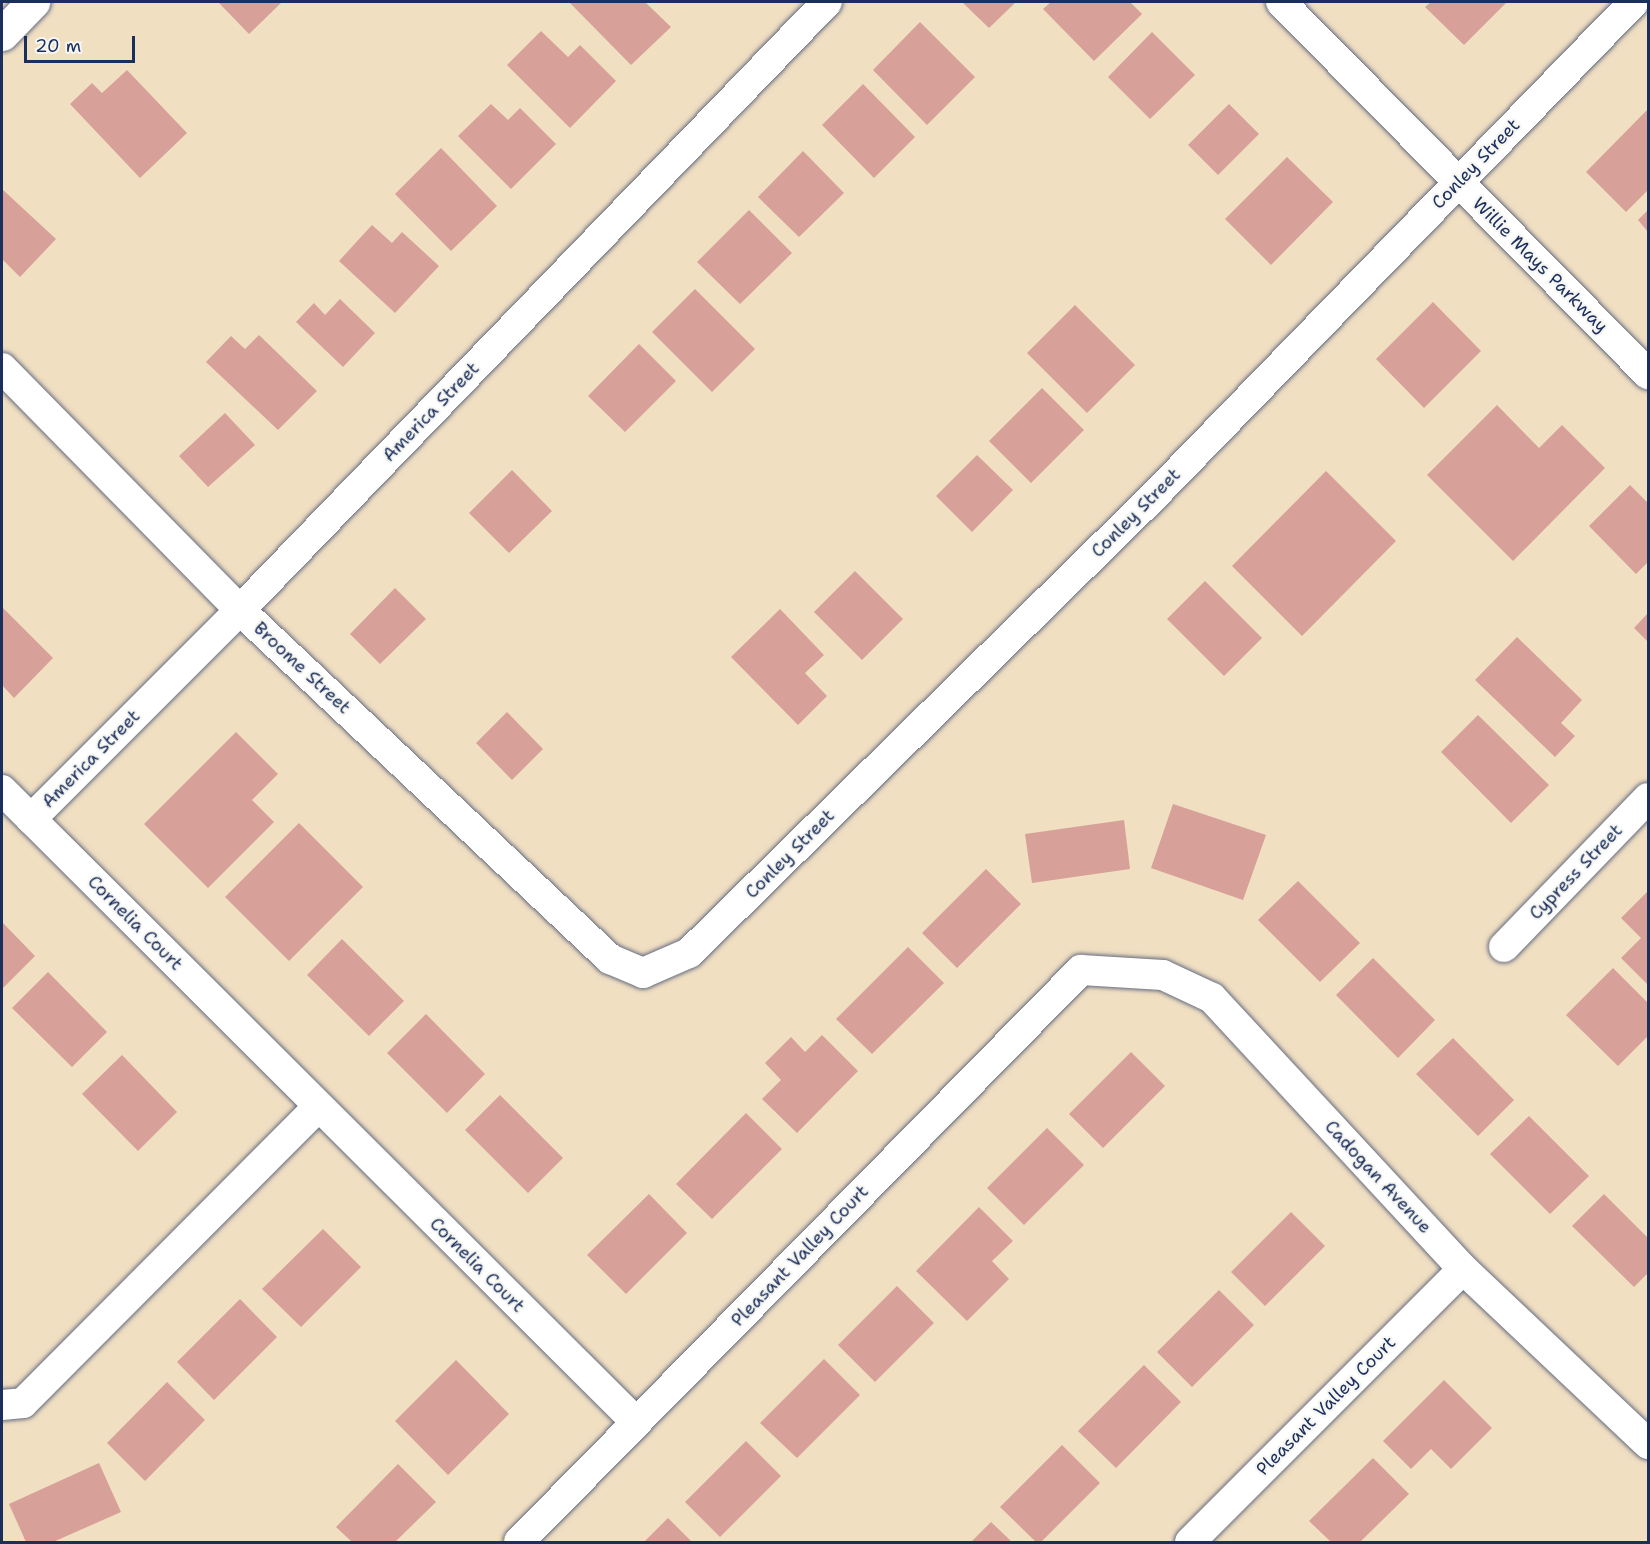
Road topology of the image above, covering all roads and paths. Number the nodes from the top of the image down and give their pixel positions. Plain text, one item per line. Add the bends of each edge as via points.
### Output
1 (33, 2) edge
2 (827, 2) edge
3 (1281, 2) edge
4 (1635, 2) edge
5 (2, 34) edge
6 (1458, 182) junction
7 (2, 368) edge
8 (1648, 374) edge
9 (240, 610) junction
10 (2, 790) edge
11 (1648, 798) edge
12 (31, 819) junction
13 (1504, 947) dead end
14 (610, 959) joint
15 (1081, 970) joint
16 (318, 1107) junction
17 (1463, 1269) junction
18 (2, 1405) edge
19 (636, 1422) junction
20 (1648, 1444) edge
21 (519, 1542) edge
22 (1190, 1542) edge

1 - 5 street
2 - 9 street, America Street
3 - 6 street, Willie Mays Parkway
4 - 6 street, Conley Street
6 - 8 street, Willie Mays Parkway
6 - 14 street, Conley Street via 1155,495 689,953 643,973
7 - 9 street, Broome Street
9 - 12 street, America Street
9 - 14 street, Broome Street
10 - 12 street, Cornelia Court
11 - 13 street, Cypress Street
12 - 16 street, Cornelia Court
15 - 17 street, Cadogan Avenue via 1162,975 1212,998
15 - 19 street, Pleasant Valley Court
16 - 18 street via 23,1403
16 - 19 street, Cornelia Court
17 - 20 street, Cadogan Avenue
17 - 22 street, Pleasant Valley Court
19 - 21 street, Pleasant Valley Court

